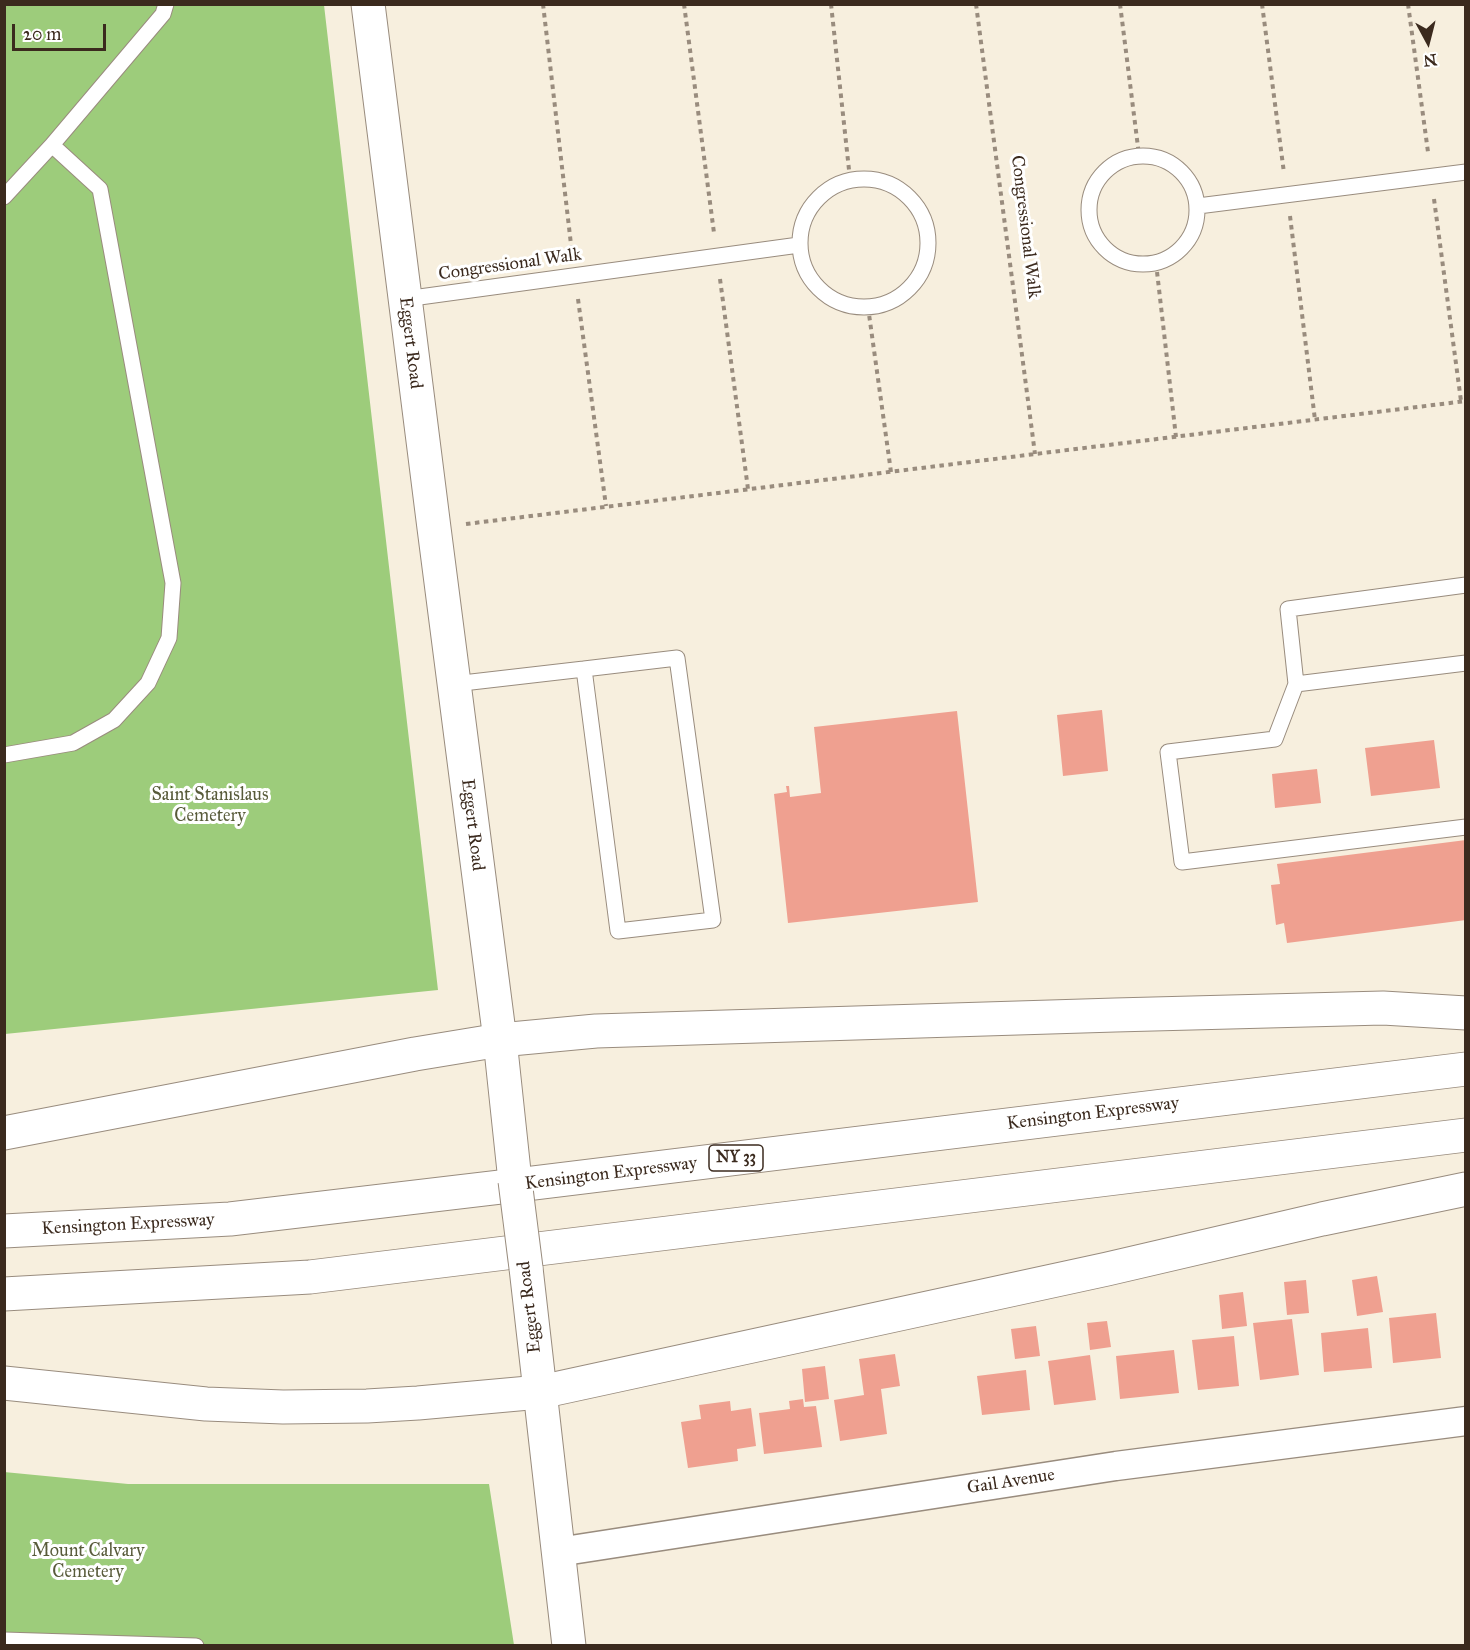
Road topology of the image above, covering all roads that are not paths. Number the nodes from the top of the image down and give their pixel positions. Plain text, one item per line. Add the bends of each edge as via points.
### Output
1 (166, 4) edge
2 (368, 4) edge
3 (52, 146) junction
4 (1466, 172) edge
5 (4, 196) edge
6 (1198, 206) junction
7 (799, 245) junction
8 (405, 299) junction
9 (1466, 585) edge
10 (1466, 663) edge
11 (584, 669) junction
12 (454, 684) junction
13 (1296, 684) junction
14 (4, 755) edge
15 (1466, 827) edge
16 (1466, 1013) edge
17 (502, 1055) junction
18 (1466, 1068) edge
19 (4, 1133) edge
20 (1466, 1135) edge
21 (1466, 1189) edge
22 (4, 1231) edge
23 (4, 1294) edge
24 (4, 1383) edge
25 (540, 1384) junction
26 (1466, 1421) edge
27 (558, 1552) junction
28 (4, 1640) edge
29 (196, 1646) edge
30 (569, 1646) edge

1 - 3 lane via 164,14
2 - 8 main road, Eggert Road
3 - 5 lane
3 - 14 lane via 100,189 173,583 169,638 148,683 114,720 73,743
4 - 6 lane
6 - 6 lane via 1194,189 1179,169 1156,157 1139,155 1106,169 1089,200 1089,218 1094,236 1105,250 1120,260 1156,263 1173,256 1187,242 1196,225
7 - 7 lane via 802,223 813,203 830,188 850,179 874,178 896,186 915,201 926,222 930,245 924,269 911,288 891,302 868,307 847,305 829,297 813,283 803,265
7 - 8 lane, Congressional Walk
8 - 12 main road, Eggert Road
9 - 13 lane via 1288,609
10 - 13 lane
11 - 11 lane via 677,658 713,920 618,931
11 - 12 lane
12 - 17 main road, Eggert Road
13 - 15 lane via 1275,739 1168,752 1182,862
16 - 17 main road via 1383,1008 596,1031
17 - 19 main road via 393,1058
17 - 25 main road, Eggert Road, bridge
18 - 22 main road, Kensington Expressway / NY 33 via 230,1219
20 - 23 main road via 310,1277
21 - 25 main road via 1084,1275
24 - 25 main road via 206,1404 283,1407 418,1403
25 - 27 main road, Eggert Road
26 - 27 street, Gail Avenue via 1116,1466
27 - 30 main road, Eggert Road
28 - 29 lane

